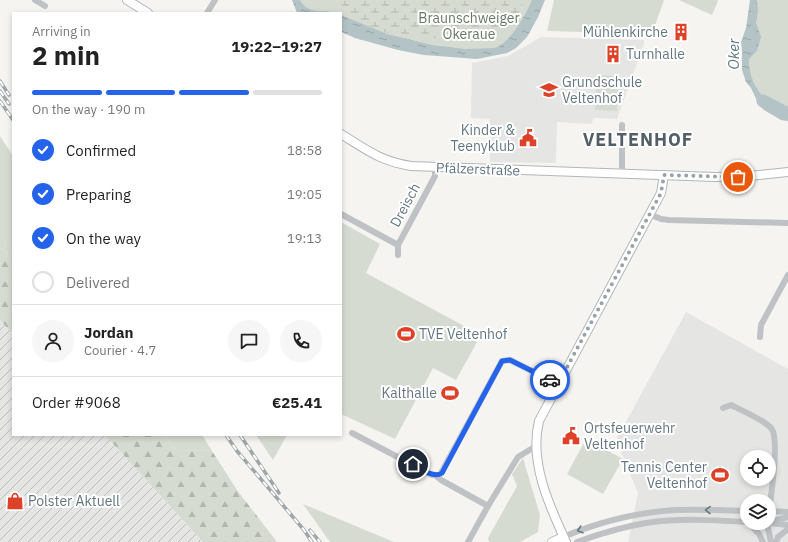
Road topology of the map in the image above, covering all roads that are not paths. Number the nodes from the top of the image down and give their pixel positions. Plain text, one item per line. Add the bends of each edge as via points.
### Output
1 (35, 0) edge
2 (127, 0) edge
3 (215, 0) edge
4 (45, 6) dead end
5 (146, 12) edge
6 (208, 12) edge
7 (622, 125) dead end
8 (342, 135) edge
9 (436, 167) junction
10 (788, 172) edge
11 (622, 174) junction
12 (664, 175) junction
13 (649, 214) junction
14 (342, 215) edge
15 (788, 223) edge
16 (398, 245) junction
17 (398, 256) dead end
18 (788, 275) edge
19 (760, 337) dead end
20 (558, 384) junction
21 (723, 408) dead end
22 (352, 433) dead end
23 (536, 446) junction
24 (436, 476) junction
25 (770, 494) edge
26 (488, 506) junction
27 (740, 511) edge
28 (776, 511) edge
29 (788, 512) edge
30 (788, 517) edge
31 (776, 521) edge
32 (740, 522) edge
33 (776, 524) edge
34 (788, 525) edge
35 (788, 529) edge
36 (755, 530) edge
37 (762, 530) edge
38 (769, 530) edge
39 (759, 534) junction
40 (565, 539) edge
41 (468, 542) edge
42 (552, 542) edge
43 (577, 542) edge
44 (763, 542) edge
45 (771, 542) edge
46 (776, 542) edge

1 - 4 street
2 - 5 street
3 - 6 street
7 - 11 street
8 - 9 street, Pfälzerstraße via 390,162
9 - 11 street, Pfälzerstraße
9 - 16 street, Dreisch via 435,176
10 - 12 street, Pfälzerstraße via 738,177
11 - 12 street, Pfälzerstraße
12 - 13 street via 661,193
13 - 15 street via 669,220
13 - 20 street
14 - 16 street
16 - 17 street, Dreisch
18 - 19 street via 761,325
20 - 23 street via 539,421
20 - 24 street via 510,360 502,361 442,473
21 - 25 street via 731,405 768,425 774,432
22 - 24 street
23 - 26 street via 518,457
23 - 40 street via 540,475
24 - 26 street
26 - 41 street
27 -> 40 street via 676,510 645,513 599,524
28 - 29 street
30 - 31 street
32 - 43 street via 695,519 646,523
33 - 34 street
35 - 46 street
36 - 39 street
37 - 39 street
38 - 45 street
39 - 44 street
40 - 42 street

